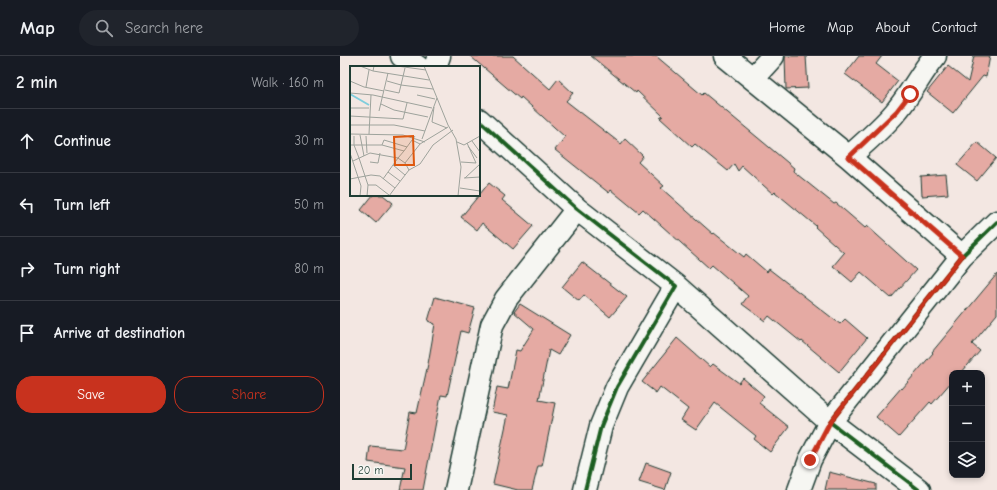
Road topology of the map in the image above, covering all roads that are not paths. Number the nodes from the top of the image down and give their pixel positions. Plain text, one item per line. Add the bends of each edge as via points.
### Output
1 (402, 56) edge
2 (439, 56) edge
3 (725, 56) edge
4 (773, 56) edge
5 (935, 56) edge
6 (417, 66) edge
7 (435, 66) edge
8 (753, 78) junction
9 (480, 121) edge
10 (849, 157) junction
11 (576, 209) junction
12 (997, 222) edge
13 (962, 256) junction
14 (676, 286) junction
15 (830, 422) junction
16 (456, 490) edge
17 (585, 490) edge
18 (799, 490) edge
19 (919, 490) edge

1 - 6 street
2 - 7 street
3 - 8 street
4 - 8 street
5 - 10 street via 897,111
8 - 10 street
9 - 11 street
10 - 13 street
11 - 14 street
11 - 16 street via 506,299 492,325
12 - 13 street
13 - 15 street
14 - 15 street
14 - 17 street via 617,387 601,426
15 - 18 street via 810,460
15 - 19 street

